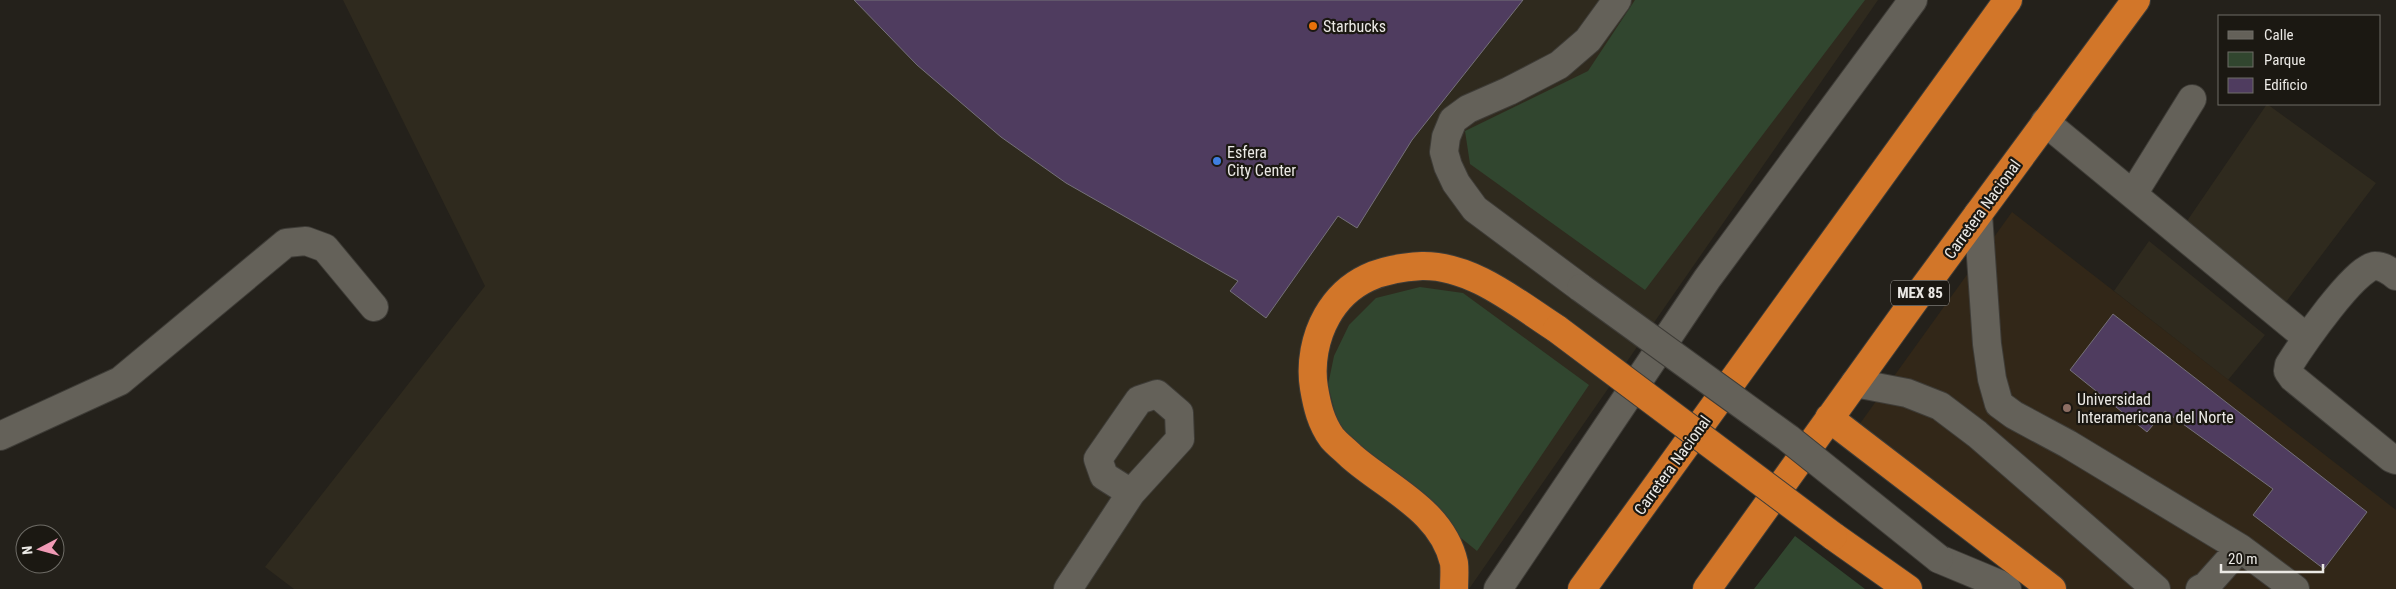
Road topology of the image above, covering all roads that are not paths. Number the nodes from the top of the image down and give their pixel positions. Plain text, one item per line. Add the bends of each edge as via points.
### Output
1 (1617, 0) edge
2 (1913, 0) edge
3 (2008, 0) edge
4 (2136, 0) edge
5 (2192, 99) dead end
6 (2045, 122) junction
7 (2133, 194) junction
8 (1978, 214) junction
9 (2396, 276) edge
10 (374, 306) dead end
11 (2307, 338) junction
12 (1855, 383) junction
13 (1999, 404) junction
14 (1829, 418) junction
15 (1977, 434) junction
16 (0, 436) edge
17 (2396, 460) edge
18 (1131, 493) dead end
19 (2240, 548) junction
20 (1939, 559) junction
21 (1068, 589) edge
22 (1454, 589) edge
23 (1498, 589) edge
24 (1582, 589) edge
25 (1707, 589) edge
26 (1908, 589) edge
27 (1971, 589) edge
28 (2007, 589) edge
29 (2052, 589) edge
30 (2156, 589) edge
31 (2200, 589) edge
32 (2296, 589) edge

1 - 20 street, bridge via 1588,40 1559,65 1509,92 1468,109 1453,120 1444,152 1456,183 1475,209 1788,438
2 - 23 street via 1708,279
3 - 24 highway, Carretera Nacional
4 - 6 highway, Carretera Nacional / MEX 85
5 - 7 street
6 - 7 street
6 - 8 highway, Carretera Nacional / MEX 85
7 - 11 street
8 - 12 highway, Carretera Nacional / MEX 85
8 - 13 street via 1987,344
9 - 11 street via 2385,268 2368,268
10 - 16 street via 325,248 306,241 286,243 120,381
11 - 17 street via 2289,365 2289,375
12 - 14 highway, Carretera Nacional / MEX 85
12 - 15 street via 1907,393 1940,406
13 - 15 street
13 - 19 street
14 - 25 highway, Carretera Nacional / MEX 85
14 - 29 highway
15 - 30 street
18 - 21 street
19 - 31 street
19 - 32 street
20 - 27 street
20 - 28 street
22 - 26 highway, bridge via 1454,563 1446,542 1433,523 1412,501 1332,438 1318,411 1312,373 1320,329 1336,300 1365,277 1398,267 1427,266 1455,271 1488,285 1557,329

